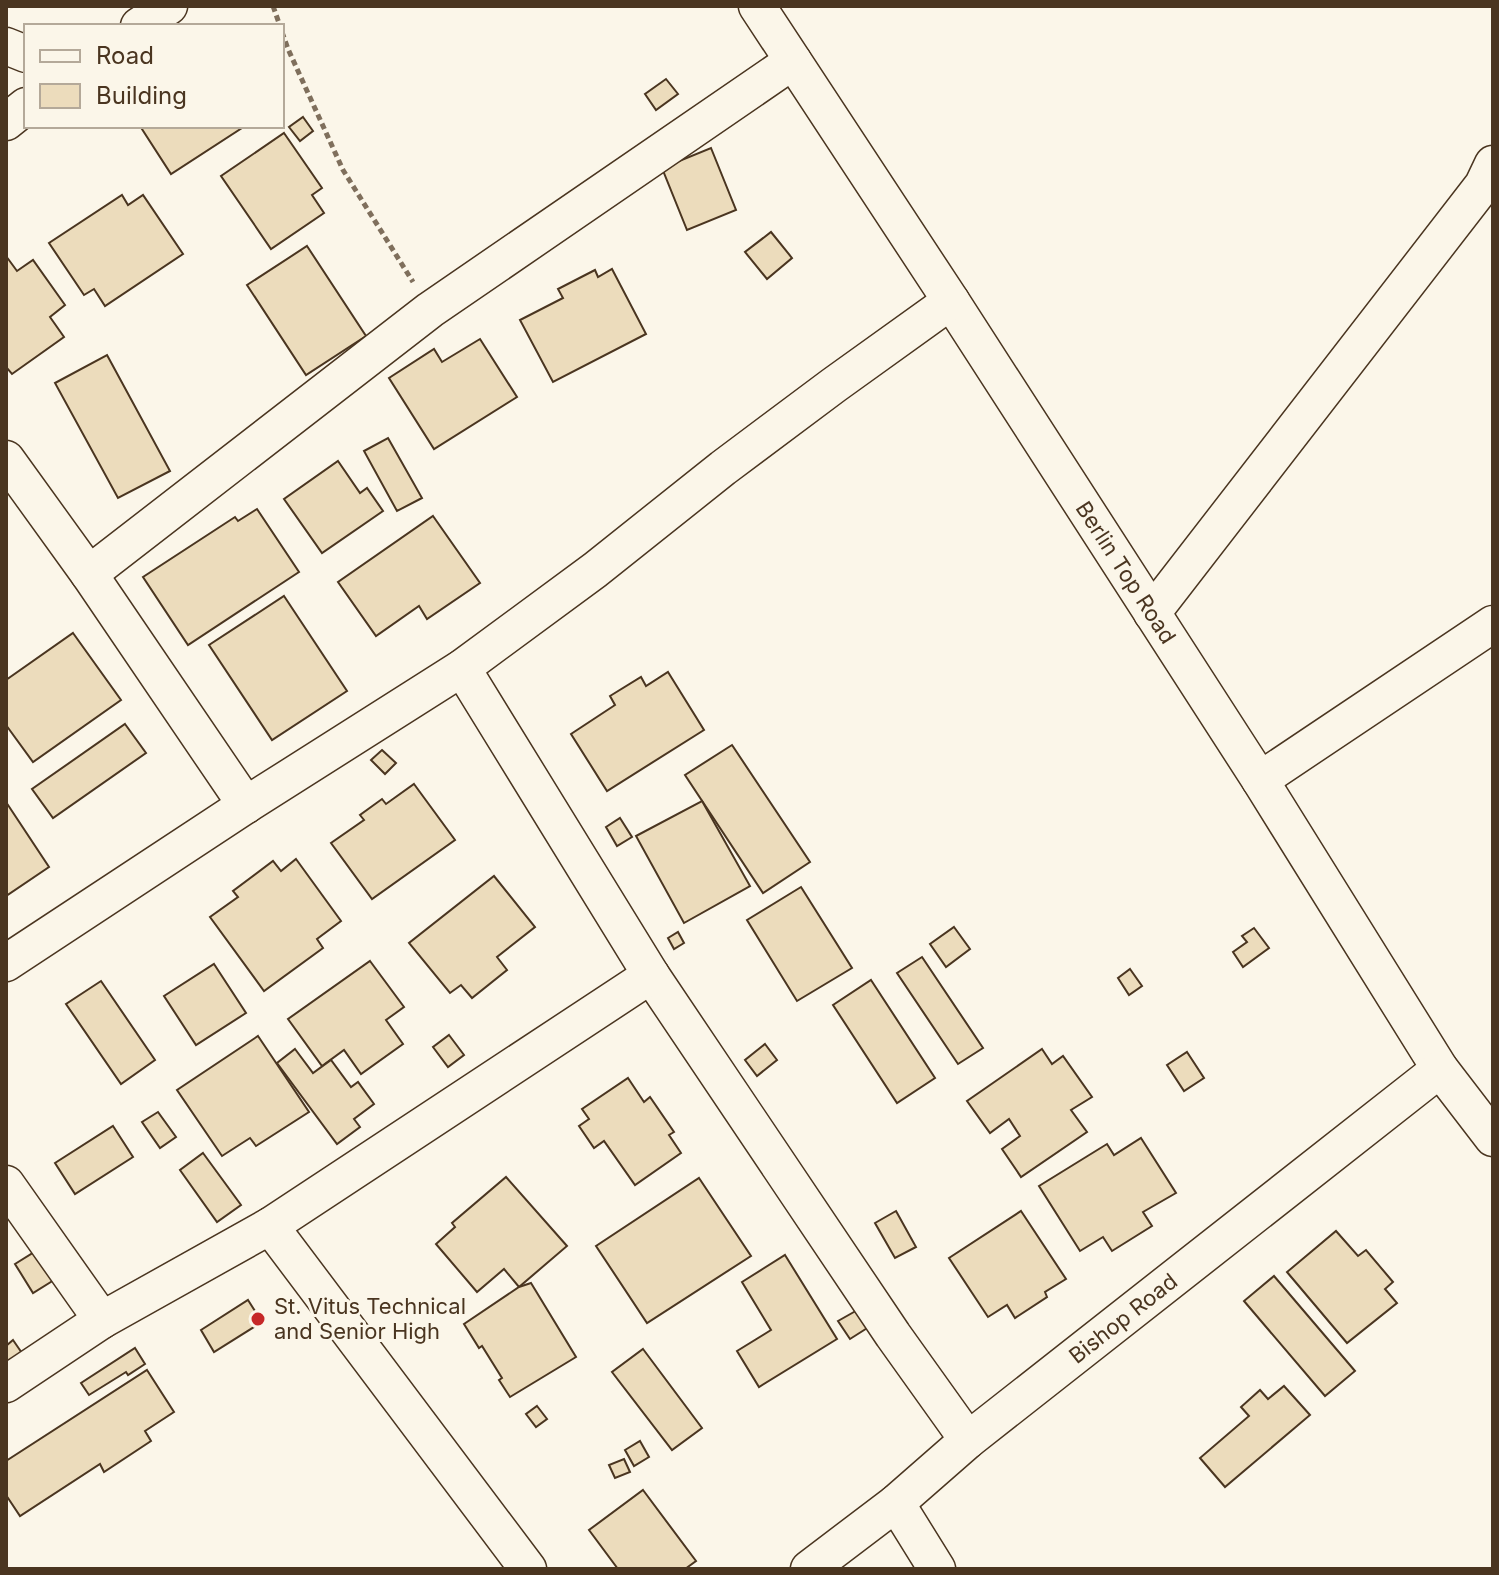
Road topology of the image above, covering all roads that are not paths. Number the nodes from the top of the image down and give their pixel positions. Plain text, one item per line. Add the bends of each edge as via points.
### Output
1 (169, 6) edge
2 (757, 6) edge
3 (142, 24) edge
4 (793, 61) junction
5 (24, 108) edge
6 (6, 122) edge
7 (1493, 164) edge
8 (951, 301) junction
9 (6, 459) edge
10 (89, 574) junction
11 (1152, 613) junction
12 (1493, 624) edge
13 (462, 668) junction
14 (1260, 780) junction
15 (246, 805) junction
16 (6, 963) edge
17 (651, 975) junction
18 (1440, 1069) junction
19 (1493, 1138) edge
20 (6, 1184) edge
21 (270, 1226) junction
22 (102, 1320) junction
23 (6, 1384) edge
24 (968, 1440) junction
25 (896, 1503) junction
26 (528, 1569) edge
27 (809, 1569) edge
28 (937, 1569) edge

1 - 3 street
2 - 4 street, Berlin Top Road
4 - 8 street, Berlin Top Road
4 - 10 street via 430,310
5 - 6 street
7 - 11 street via 1483,185
8 - 11 street, Berlin Top Road
8 - 13 street
9 - 10 street
10 - 15 street
11 - 14 street, Berlin Top Road
12 - 14 street
13 - 15 street
13 - 17 street
14 - 18 street, Berlin Top Road
15 - 16 street
17 - 21 street
17 - 24 street
18 - 19 street, Berlin Top Road
18 - 24 street, Bishop Road
20 - 22 street
21 - 22 street
21 - 26 street
22 - 23 street
24 - 25 street, Bishop Road
25 - 27 street, Bishop Road
25 - 28 street

